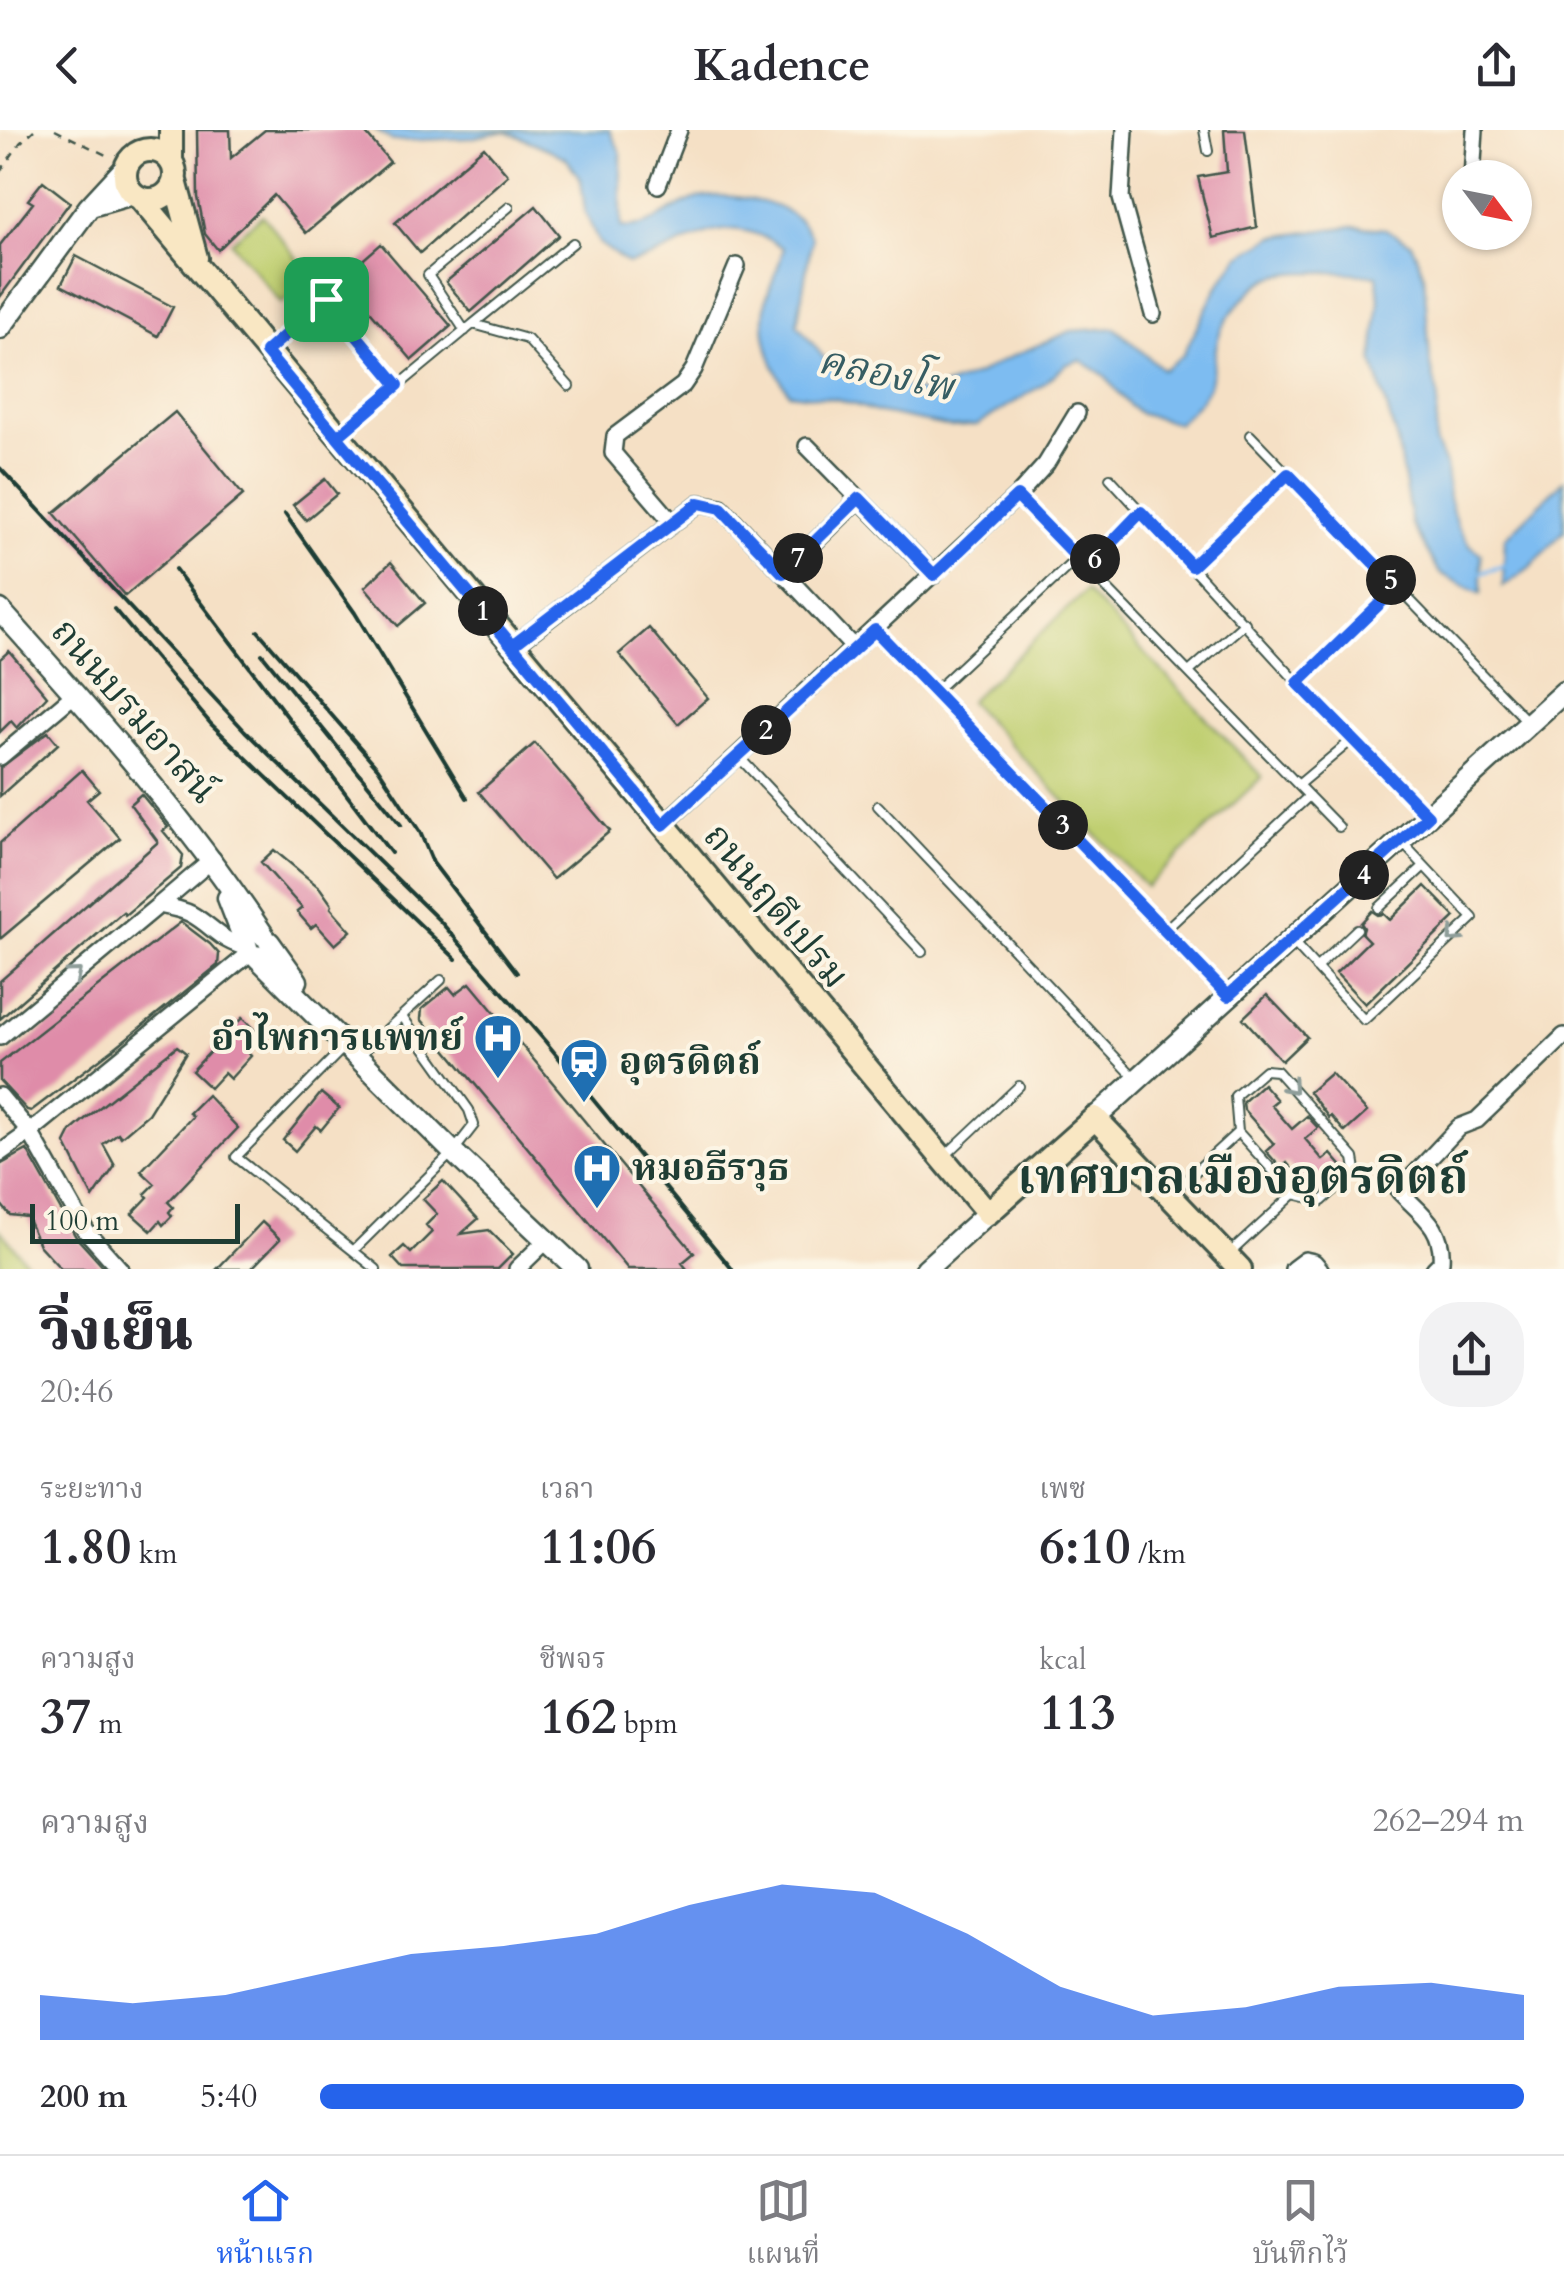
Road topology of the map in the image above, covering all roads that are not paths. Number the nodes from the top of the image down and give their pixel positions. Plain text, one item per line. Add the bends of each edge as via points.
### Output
1 (148, 130) edge
2 (171, 130) edge
3 (679, 130) edge
4 (1126, 130) edge
5 (1204, 130) edge
6 (1475, 130) edge
7 (1208, 151) dead end
8 (133, 160) junction
9 (1473, 160) edge
10 (173, 171) junction
11 (658, 185) dead end
12 (137, 196) junction
13 (89, 207) junction
14 (509, 207) dead end
15 (573, 243) dead end
16 (737, 266) dead end
17 (202, 276) junction
18 (1153, 314) dead end
19 (473, 324) junction
20 (0, 328) edge
21 (465, 331) junction
22 (266, 352) junction
23 (398, 385) junction
24 (569, 386) dead end
25 (1077, 413) dead end
26 (1250, 435) dead end
27 (337, 437) junction
28 (807, 446) dead end
29 (1288, 474) junction
30 (1110, 478) dead end
31 (1017, 496) junction
32 (859, 498) junction
33 (1141, 512) junction
34 (673, 523) junction
35 (1077, 558) junction
36 (1192, 566) junction
37 (1087, 568) junction
38 (783, 573) junction
39 (934, 575) junction
40 (1397, 587) junction
41 (4, 621) edge
42 (1245, 623) junction
43 (875, 630) junction
44 (512, 646) junction
45 (854, 648) junction
46 (1188, 672) junction
47 (1298, 683) junction
48 (934, 692) junction
49 (1564, 692) edge
50 (76, 694) junction
51 (1530, 724) junction
52 (1353, 739) junction
53 (738, 756) junction
54 (0, 757) edge
55 (1298, 785) junction
56 (1309, 796) junction
57 (878, 806) dead end
58 (1428, 816) junction
59 (663, 825) junction
60 (1339, 827) dead end
61 (1401, 841) junction
62 (212, 859) junction
63 (1424, 866) junction
64 (159, 904) junction
65 (1379, 908) dead end
66 (1357, 929) dead end
67 (1164, 930) junction
68 (1291, 940) junction
69 (253, 946) junction
70 (922, 952) dead end
71 (1316, 968) junction
72 (441, 980) dead end
73 (1228, 996) junction
74 (402, 1016) junction
75 (0, 1036) edge
76 (1564, 1036) edge
77 (347, 1047) junction
78 (1137, 1080) junction
79 (1019, 1086) dead end
80 (0, 1096) edge
81 (1094, 1118) junction
82 (30, 1132) junction
83 (1238, 1132) junction
84 (453, 1152) junction
85 (0, 1153) edge
86 (942, 1158) junction
87 (1294, 1194) junction
88 (1170, 1195) junction
89 (988, 1213) junction
90 (547, 1240) junction
91 (355, 1249) junction
92 (1233, 1262) edge
93 (120, 1269) edge
94 (376, 1269) edge
95 (517, 1269) edge
96 (577, 1269) edge
97 (926, 1269) edge
98 (1293, 1269) edge
99 (1320, 1269) edge
100 (1434, 1269) edge

1 - 8 main road
2 - 10 main road
3 - 11 street
4 - 18 street via 1121,198
5 - 7 lane
6 - 9 street
8 - 10 main road via 156,151
8 - 12 main road via 127,186
8 - 13 street
10 - 12 main road via 162,198
10 - 17 main road, ถนนฤดีเปรม
12 - 13 street
12 - 17 main road, ถนนฤดีเปรม
13 - 20 street
14 - 21 lane via 428,274
15 - 19 lane
16 - 34 street via 694,369 615,436 613,453
17 - 22 main road, ถนนฤดีเปรม
19 - 21 lane
19 - 24 lane via 527,340
21 - 23 lane
22 - 23 lane via 326,299
22 - 27 main road, ถนนฤดีเปรม
23 - 27 lane
25 - 31 street
26 - 29 lane
27 - 44 main road, ถนนฤดีเปรม
28 - 32 street
29 - 36 lane
29 - 40 lane
30 - 33 lane
31 - 35 lane
31 - 39 street
32 - 38 street
32 - 39 street
33 - 36 lane
33 - 37 lane
34 - 38 street via 699,503 721,508
34 - 44 street
35 - 37 lane
35 - 48 lane
36 - 42 lane
37 - 46 lane
38 - 45 street
39 - 43 street
40 - 47 lane
40 - 51 lane
41 - 50 street, ถนนบรมอาสน์
42 - 46 lane
42 - 47 lane
43 - 45 street
43 - 48 lane
44 - 59 main road, ถนนฤดีเปรม
45 - 53 street
46 - 55 lane
47 - 52 lane
48 - 67 lane
49 - 51 street
50 - 54 street
50 - 62 street, ถนนบรมอาสน์
51 - 58 street
52 - 55 lane
52 - 58 lane
53 - 59 street
53 - 70 lane
55 - 56 lane
56 - 60 lane
56 - 67 lane
57 - 78 lane
58 - 61 street
59 - 86 main road, ถนนฤดีเปรม
61 - 63 lane
61 - 68 street
62 - 64 street
62 - 69 street, ถนนบรมอาสน์
63 - 65 lane
63 -> 71 lane via 1474,918 1364,1020
64 - 69 street
75 -> 64 street
66 - 71 lane
67 - 73 lane
68 - 71 lane
68 - 73 street
69 - 77 street, ถนนบรมอาสน์
69 - 82 street
72 - 74 lane
73 - 78 street
74 - 77 lane
74 - 84 lane via 470,1110 474,1125
76 - 100 street via 1476,1120 1459,1126 1399,1191 1443,1242 1442,1262
77 - 84 street, ถนนบรมอาสน์
77 - 91 lane via 236,1157
78 - 81 street
79 - 86 lane
80 - 82 street
81 - 88 main road
81 - 89 main road
82 - 85 street
82 - 93 street via 86,1231
83 - 87 lane
83 -> 87 lane via 1236,1096 1265,1070 1277,1071 1354,1158 1356,1170 1322,1200
83 - 88 lane
84 - 90 street, ถนนบรมอาสน์
84 - 91 lane
86 - 89 main road, ถนนฤดีเปรม
87 - 92 lane
88 - 92 main road
89 - 97 street
90 - 95 street
90 - 96 street, ถนนบรมอาสน์
91 - 94 lane
98 - 99 street via 1305,1260

